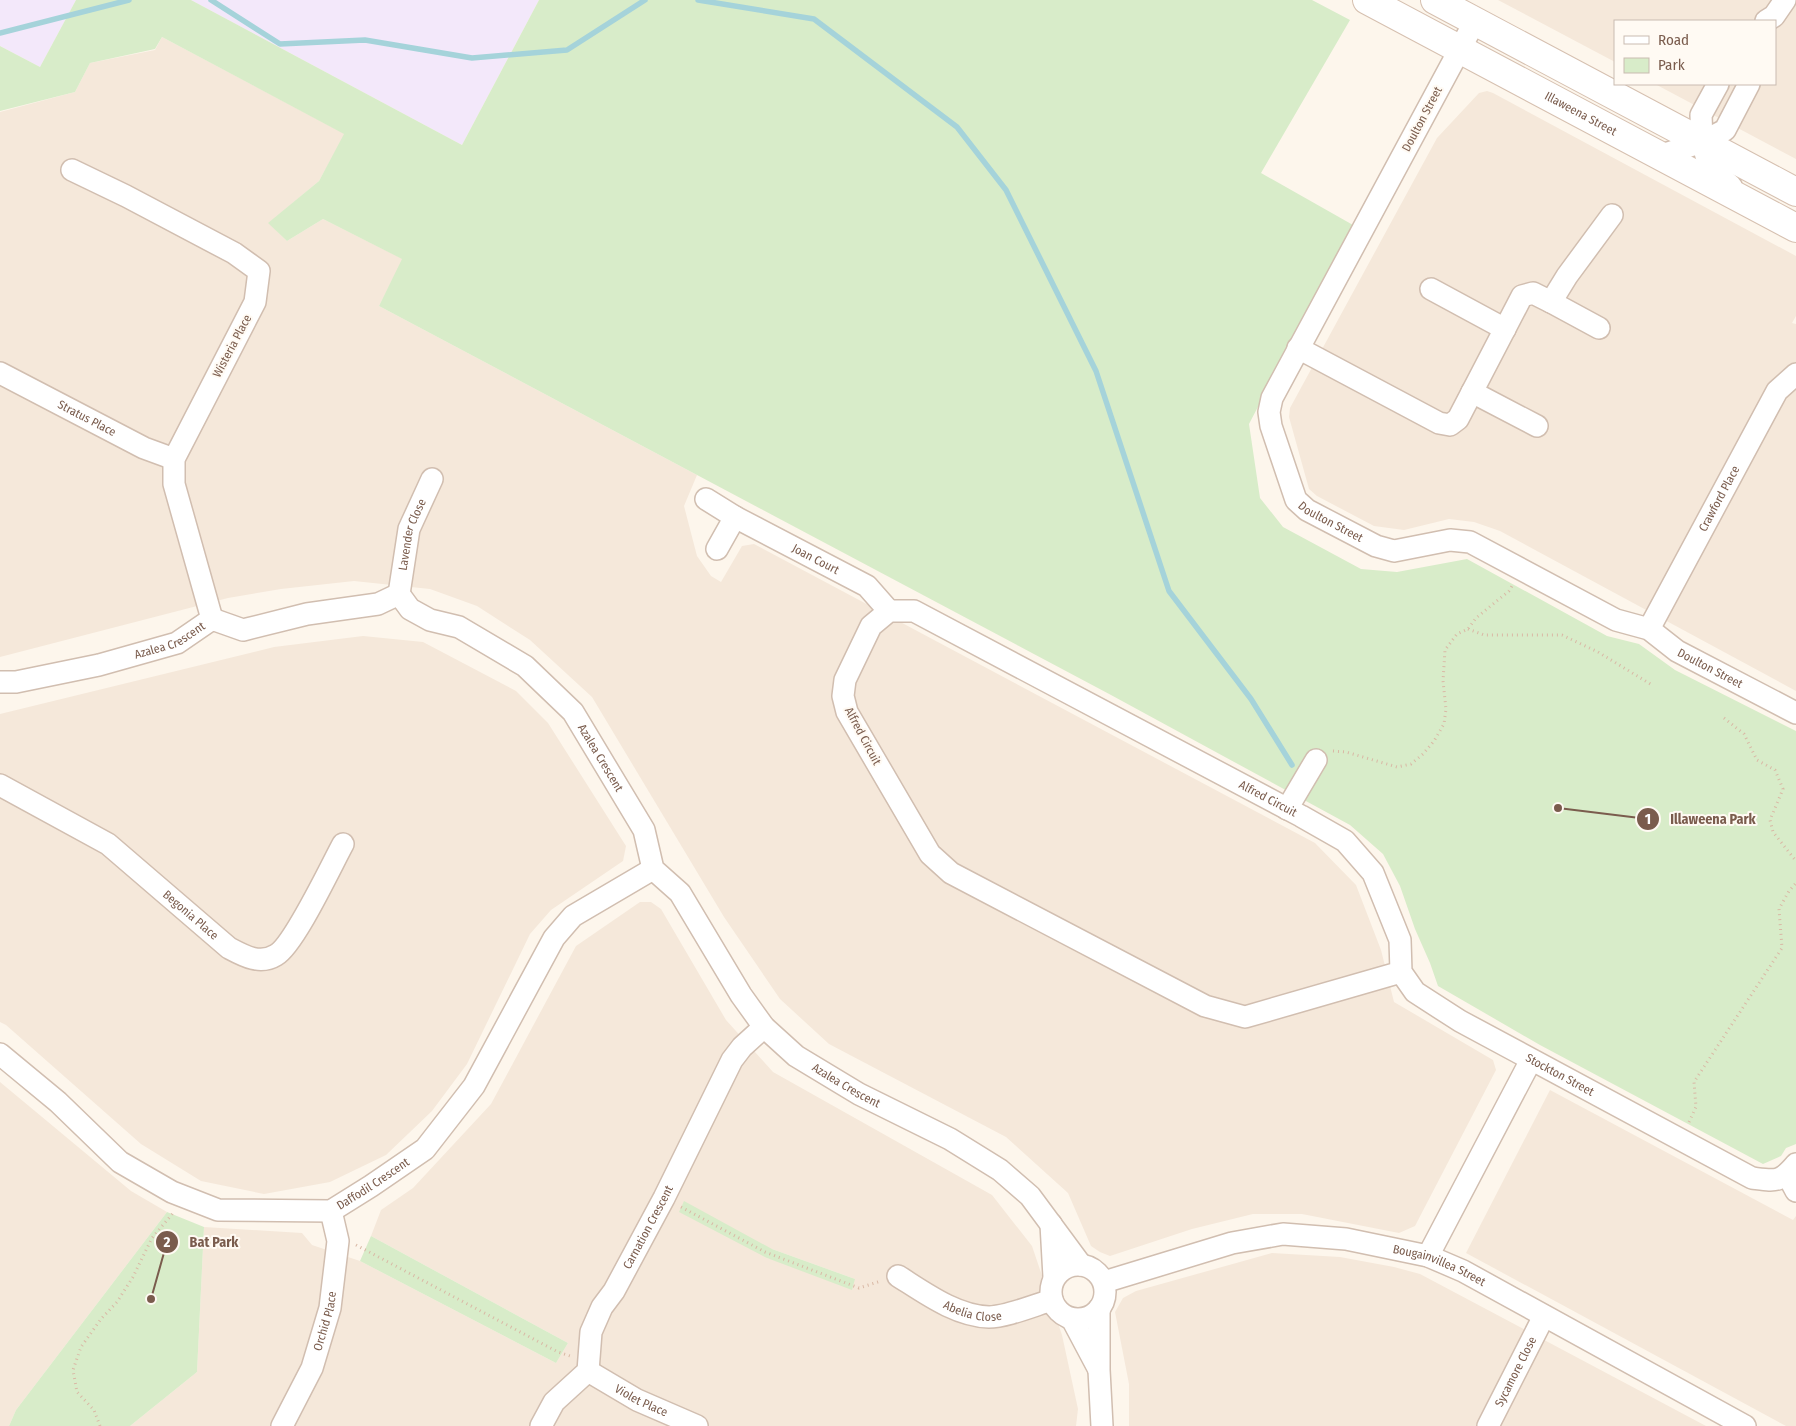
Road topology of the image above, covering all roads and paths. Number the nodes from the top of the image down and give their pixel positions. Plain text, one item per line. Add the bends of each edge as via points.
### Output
1 (1367, 0) edge
2 (1435, 0) edge
3 (1475, 21) junction
4 (1459, 49) junction
5 (1717, 85) edge
6 (1748, 85) edge
7 (1701, 115) junction
8 (1661, 121) junction
9 (1726, 129) junction
10 (1702, 142) junction
11 (1659, 156) junction
12 (1737, 161) junction
13 (72, 170) dead end
14 (1796, 192) edge
15 (1750, 204) junction
16 (1612, 215) dead end
17 (1796, 228) edge
18 (1431, 290) dead end
19 (1551, 302) junction
20 (1505, 328) junction
21 (1599, 328) dead end
22 (1298, 348) junction
23 (0, 373) edge
24 (1796, 374) edge
25 (1472, 392) junction
26 (1537, 426) dead end
27 (174, 459) junction
28 (432, 479) dead end
29 (706, 499) dead end
30 (735, 517) junction
31 (717, 549) dead end
32 (1520, 569) junction
33 (399, 594) junction
34 (888, 611) junction
35 (212, 619) junction
36 (1468, 629) junction
37 (1649, 629) junction
38 (1652, 685) dead end
39 (5, 686) edge
40 (1796, 713) edge
41 (1724, 718) dead end
42 (1321, 756) joint
43 (0, 785) edge
44 (1287, 809) junction
45 (343, 844) dead end
46 (1796, 861) edge
47 (653, 869) junction
48 (1796, 883) edge
49 (1401, 972) junction
50 (764, 1027) junction
51 (0, 1054) edge
52 (1531, 1060) junction
53 (1687, 1126) dead end
54 (1793, 1176) edge
55 (664, 1198) junction
56 (175, 1211) dead end
57 (331, 1211) junction
58 (1051, 1224) junction
59 (1428, 1256) junction
60 (1082, 1264) junction
61 (898, 1276) joint
62 (1054, 1277) junction
63 (1104, 1282) junction
64 (1052, 1300) junction
65 (1099, 1310) junction
66 (1544, 1316) junction
67 (1072, 1318) junction
68 (1099, 1370) junction
69 (588, 1371) junction
70 (100, 1426) edge
71 (282, 1426) edge
72 (541, 1426) edge
73 (698, 1426) edge
74 (1102, 1426) edge
75 (1488, 1426) edge
76 (1745, 1426) edge

1 - 4 main road, Illaweena Street
2 - 3 main road
3 - 4 street, Doulton Street
3 - 8 main road
4 - 11 main road, Illaweena Street
4 - 22 street, Doulton Street
5 - 7 street
6 - 9 street
7 - 8 street
7 - 10 street
8 - 10 main road
9 - 10 street
9 - 12 street
10 - 11 street
10 - 12 main road
10 - 15 street via 1709,166
11 - 15 main road, Illaweena Street
12 - 14 main road
13 - 27 street, Wisteria Place via 234,253 259,271 255,302
15 - 17 main road, Illaweena Street
16 - 19 street
18 - 20 street
19 - 20 street via 1533,293 1522,296
19 - 21 street
20 - 25 street
22 - 25 street via 1439,423 1450,425 1458,419
22 - 32 street, Doulton Street via 1272,398 1269,412 1296,500 1307,510 1376,546 1394,551 1450,540 1470,542
23 - 27 street, Stratus Place via 144,448
24 - 37 street, Crawford Place via 1777,391
25 - 26 street
27 - 35 street, Wisteria Place via 174,484
28 - 33 street, Lavender Close via 409,529
29 - 30 street, Joan Court
30 - 31 street
30 - 34 street, Joan Court via 867,586
32 - 36 path via 1509,591 1476,618
32 - 37 street, Doulton Street via 1616,620
33 - 35 street, Azalea Crescent via 378,604 307,614 243,630
33 - 47 street, Azalea Crescent via 410,609 430,620 460,627 525,666 573,712 644,830
34 - 44 street, Alfred Circuit via 914,611
34 - 49 street, Alfred Circuit via 871,626 844,680 843,696 848,712 930,854 951,873 1205,1006 1245,1017
35 - 39 street, Azalea Crescent via 177,643
36 - 38 path via 1484,635 1562,635 1598,652
36 - 42 path via 1457,634 1445,650 1444,724 1424,754 1411,764 1396,767 1346,752
37 - 40 street, Doulton Street via 1677,651
41 - 46 path via 1744,734 1757,760 1775,770 1783,789 1770,820 1773,832
42 - 44 street
43 - 45 street, Begonia Place via 108,844 229,948 245,957 262,960 277,955 291,940
44 - 49 street, Alfred Circuit via 1345,841 1373,873 1400,940
47 - 50 street, Azalea Crescent via 680,893 736,988
47 - 57 street, Daffodil Crescent via 572,916 554,938 474,1086 425,1149
48 - 53 path via 1779,909 1782,948 1694,1082 1696,1107
49 - 52 street via 1416,992 1460,1022
50 - 55 street, Carnation Crescent via 732,1060
50 - 58 street, Azalea Crescent via 796,1056 859,1094 950,1139 1000,1170 1030,1196
51 - 57 street, Daffodil Crescent via 58,1102 120,1162 172,1192 218,1210
52 - 54 street, Stockton Street via 1752,1178 1774,1181
52 - 59 street, Stockton Street
55 - 61 path via 765,1252 859,1288
55 - 69 street, Carnation Crescent via 591,1332
56 - 70 path via 152,1238 117,1302 81,1347 73,1370 77,1392 94,1410
57 - 71 street, Orchid Place via 338,1241 330,1308 312,1368
58 - 60 street, Azalea Crescent
58 - 62 street
59 - 63 street, Bougainvillea Street via 1346,1239 1283,1234 1232,1243
59 - 66 street, Bougainvillea Street
60 - 62 street via 1066,1267
60 - 63 street via 1095,1270
61 - 64 street, Abelia Close via 960,1312 989,1317
62 - 64 street via 1050,1292
63 - 65 street via 1105,1296
64 - 67 street via 1059,1312
65 - 67 street via 1087,1318
65 - 68 street
66 - 75 street, Sycamore Close
66 - 76 street, Bougainvillea Street
67 - 68 street
68 - 74 street
69 - 72 street via 554,1402
69 - 73 street, Violet Place via 637,1400

